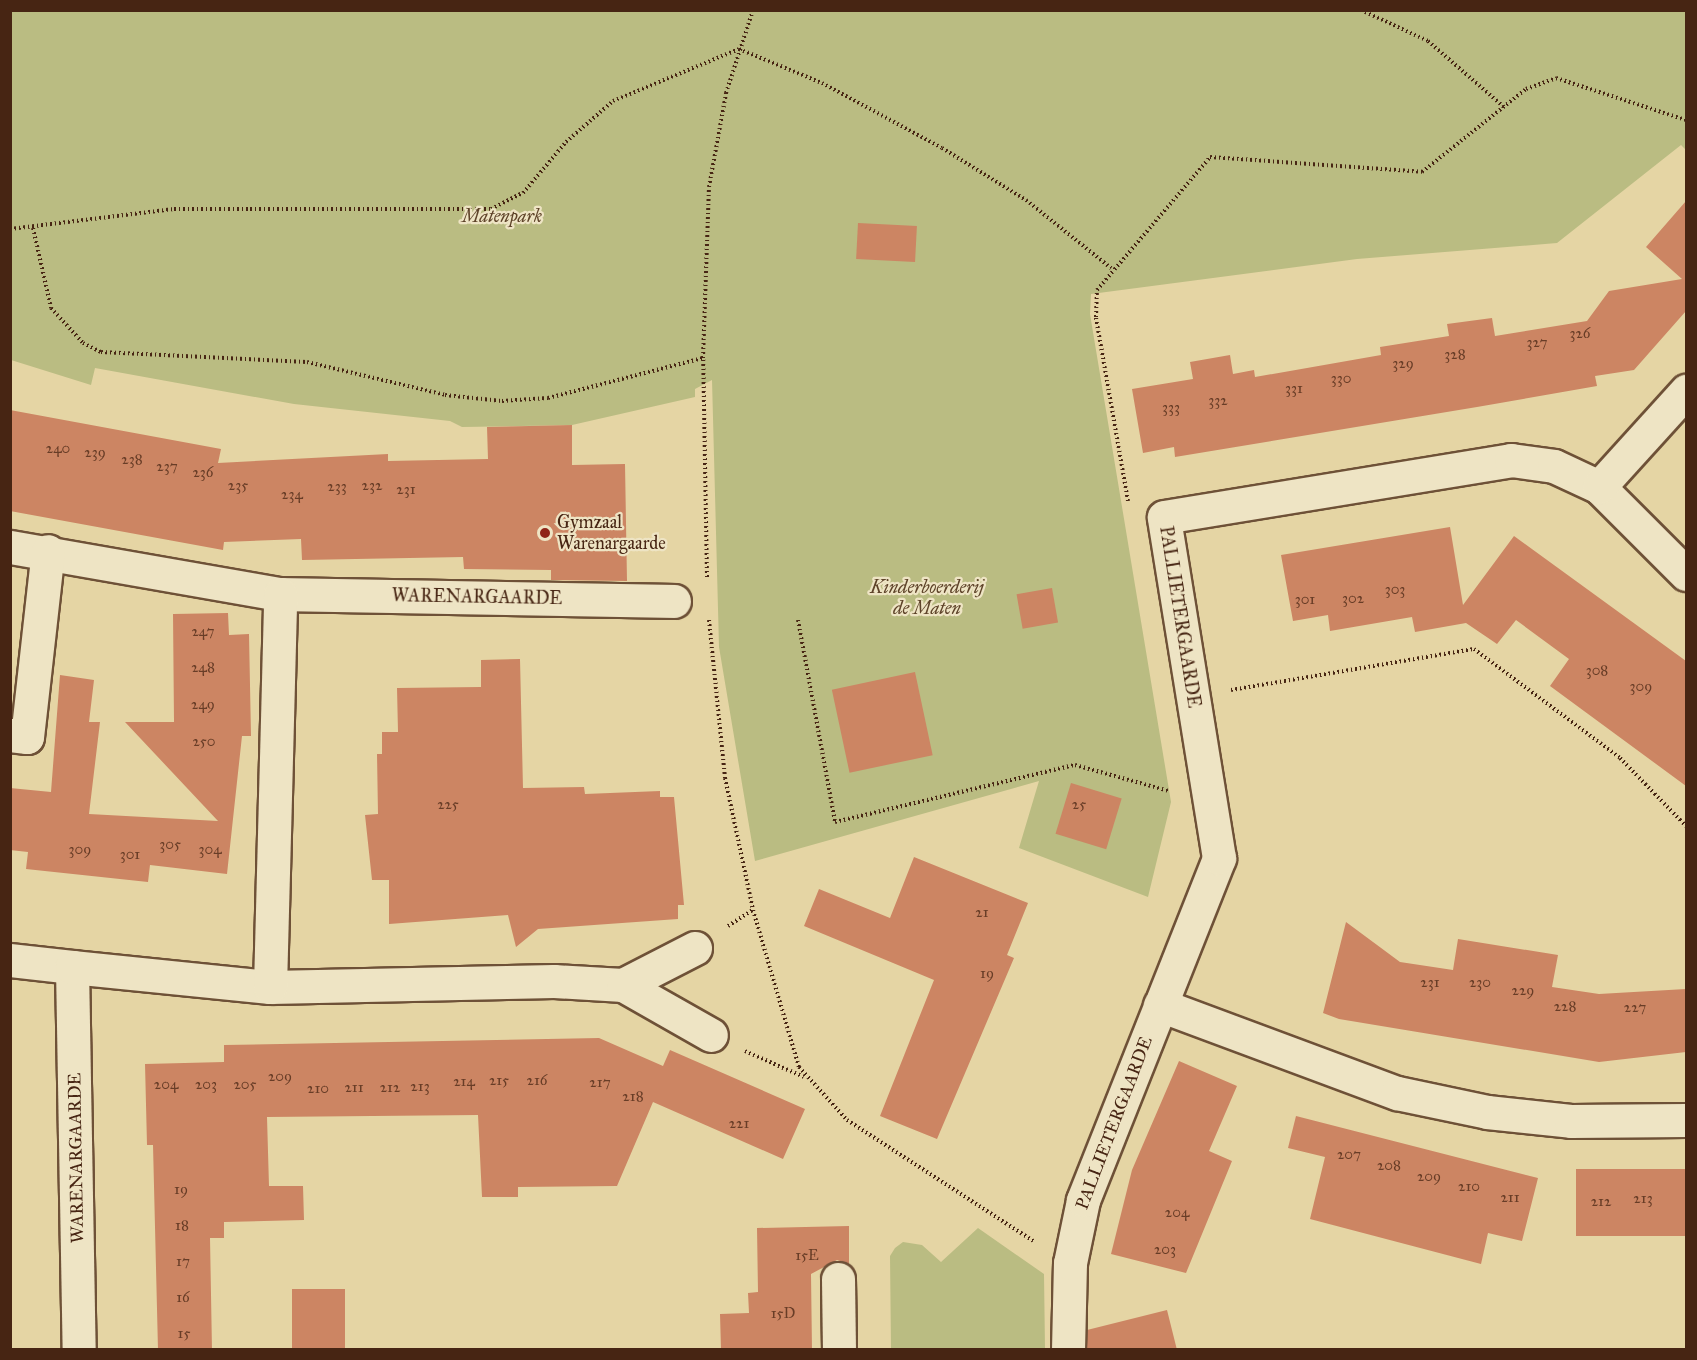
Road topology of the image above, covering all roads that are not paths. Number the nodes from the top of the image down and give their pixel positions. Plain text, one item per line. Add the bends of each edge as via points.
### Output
1 (1686, 391) edge
2 (1599, 487) junction
3 (10, 547) edge
4 (48, 551) junction
5 (1686, 574) edge
6 (280, 594) junction
7 (674, 601) dead end
8 (10, 735) edge
9 (695, 948) dead end
10 (10, 960) edge
11 (72, 967) junction
12 (623, 985) junction
13 (270, 987) junction
14 (1160, 1005) junction
15 (711, 1035) road end
16 (1686, 1120) edge
17 (838, 1279) dead end
18 (79, 1350) edge
19 (839, 1350) edge
20 (1068, 1350) edge

1 - 2 street
2 - 5 street, PALLIETERGAARDE
2 - 14 street, PALLIETERGAARDE via 1554,466 1510,460 1164,516 1220,858
3 - 4 street, WARENARGAARDE
4 - 6 street, WARENARGAARDE
4 - 8 street via 27,737
6 - 7 street, WARENARGAARDE
6 - 13 street
9 - 12 street
10 - 11 street
11 - 13 street
11 - 18 street, WARENARGAARDE
12 - 13 street via 554,981
12 - 15 street
14 - 16 street via 1397,1092 1464,1107 1571,1121
14 - 20 street, PALLIETERGAARDE via 1089,1180 1070,1263
17 - 19 street

